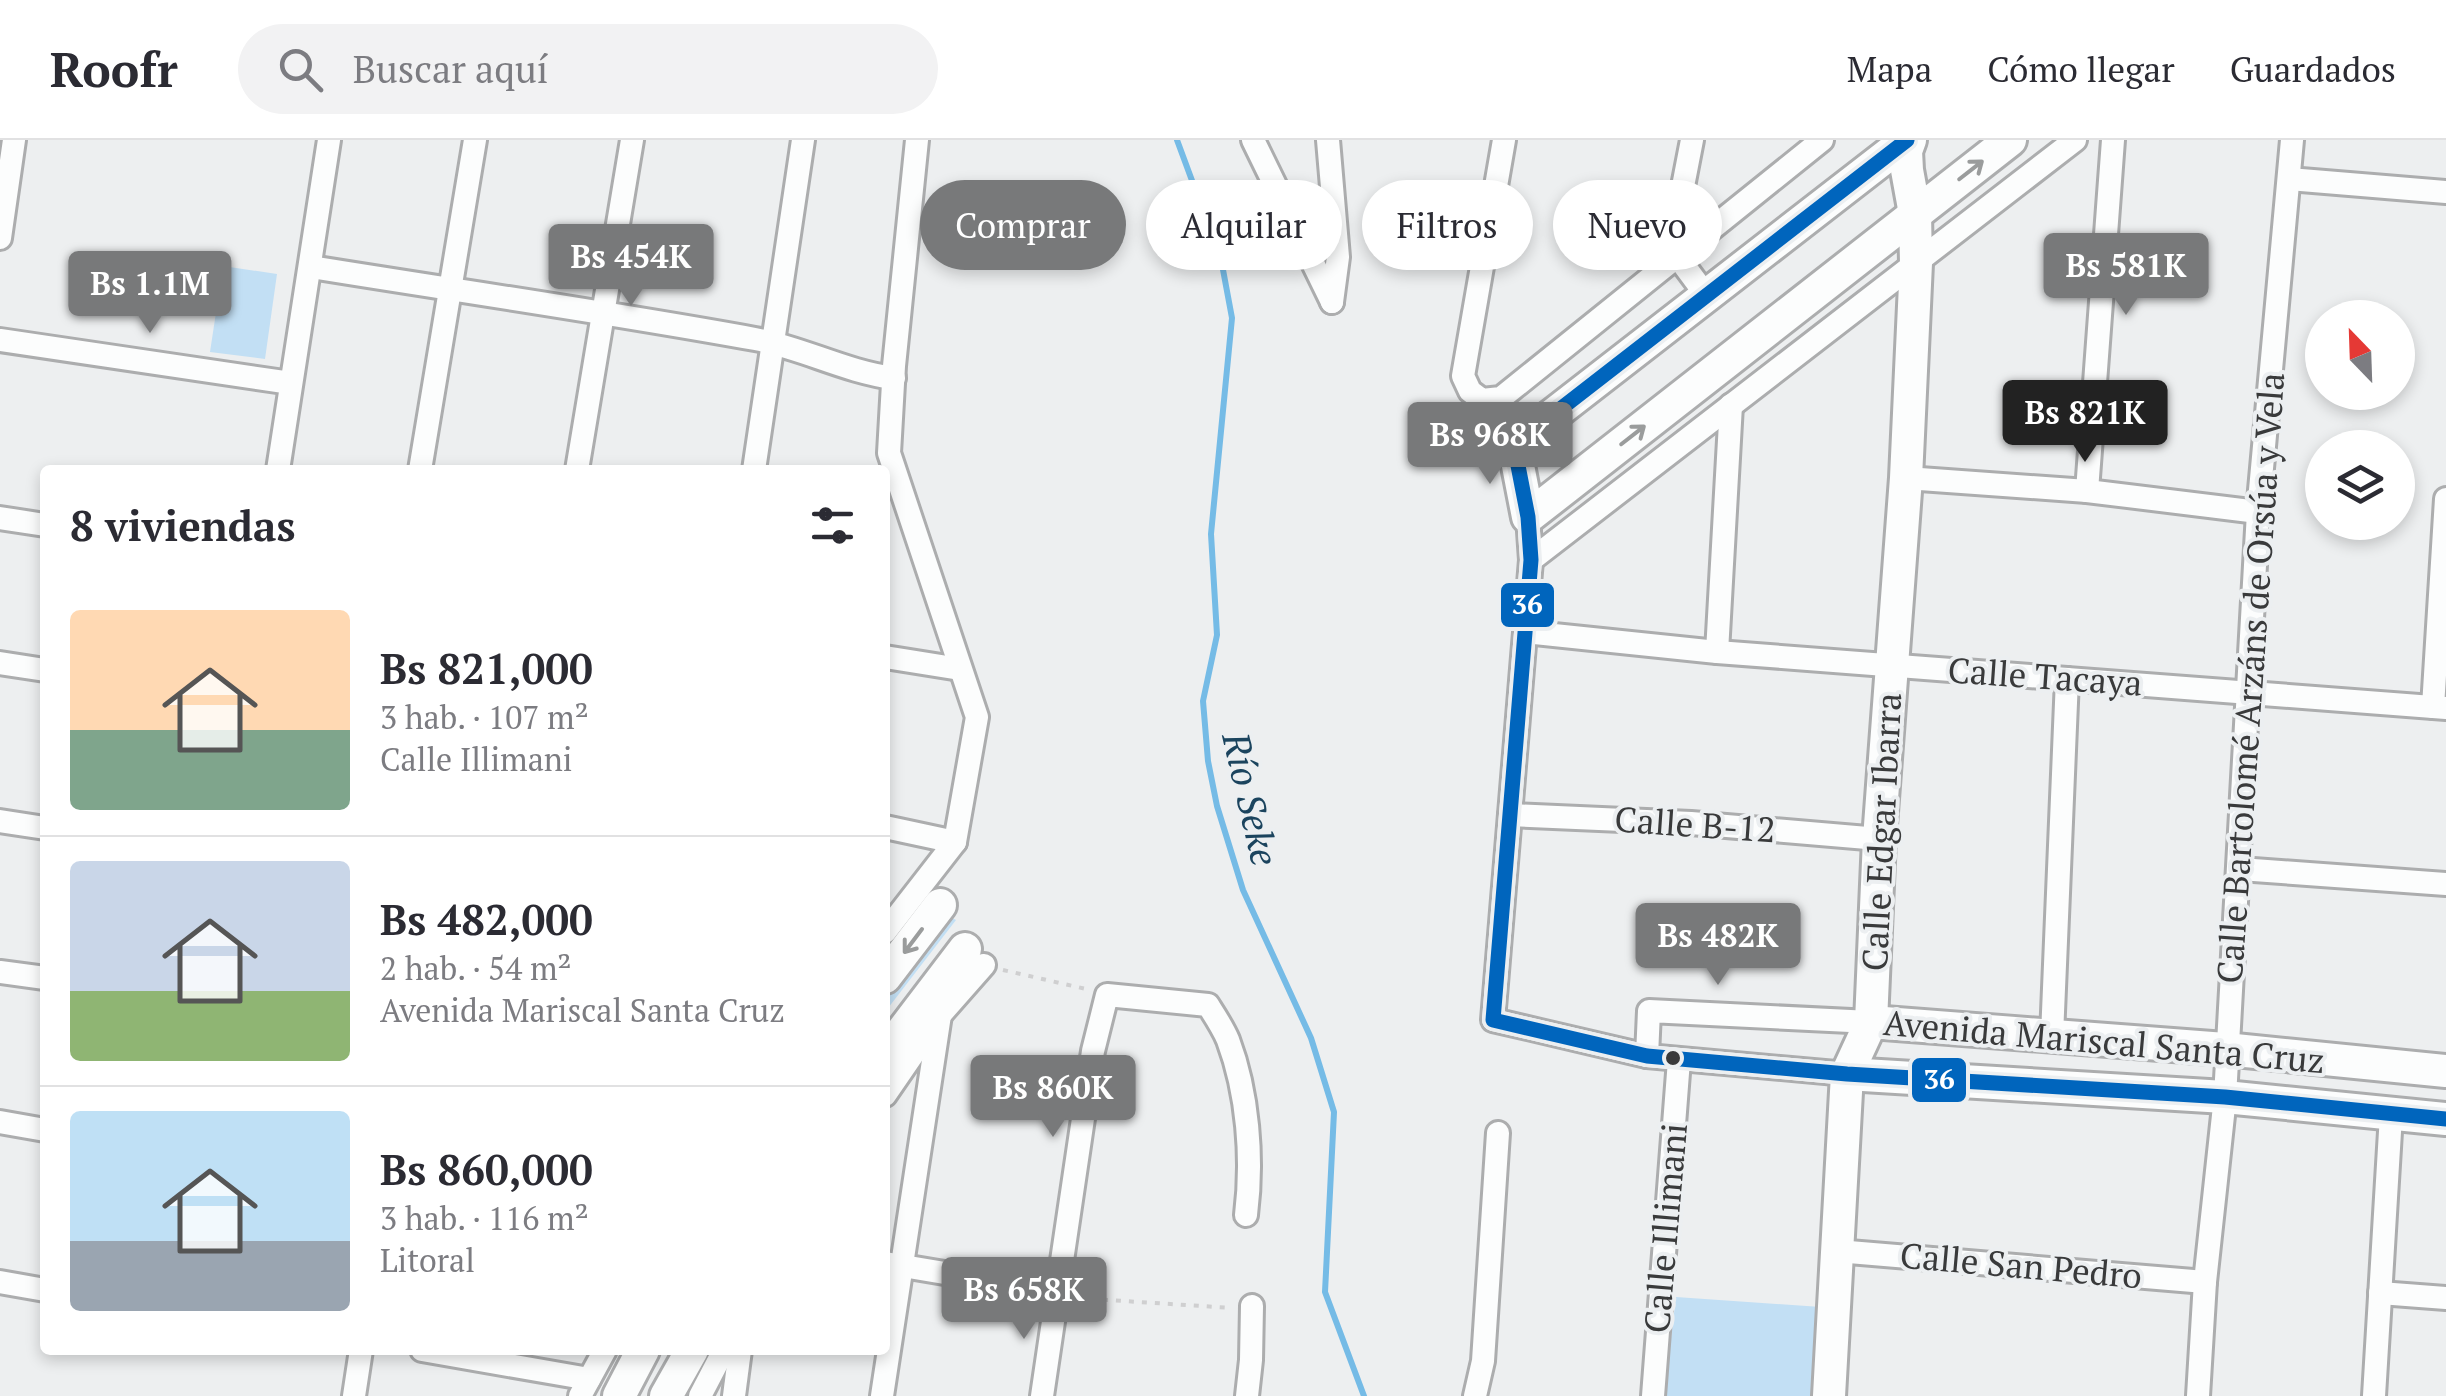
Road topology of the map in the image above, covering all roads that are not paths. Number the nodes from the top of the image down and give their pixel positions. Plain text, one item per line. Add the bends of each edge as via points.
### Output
1 (14, 140) edge
2 (329, 140) edge
3 (475, 140) edge
4 (632, 140) edge
5 (803, 140) edge
6 (917, 140) edge
7 (1253, 140) edge
8 (1328, 140) edge
9 (1504, 140) edge
10 (1692, 140) edge
11 (1822, 140) edge
12 (1909, 140) edge
13 (2010, 140) edge
14 (2075, 140) edge
15 (2113, 140) edge
16 (2292, 140) edge
17 (2289, 178) junction
18 (1684, 180) edge
19 (2446, 192) edge
20 (3, 198) edge
21 (1915, 214) junction
22 (1722, 220) edge
23 (0, 238) edge
24 (1916, 263) junction
25 (311, 266) junction
26 (1660, 270) edge
27 (1687, 270) edge
28 (451, 290) junction
29 (1706, 295) junction
30 (604, 311) junction
31 (0, 340) edge
32 (772, 342) junction
33 (894, 378) junction
34 (291, 384) junction
35 (1731, 405) junction
36 (279, 465) edge
37 (421, 465) edge
38 (579, 465) edge
39 (755, 465) edge
40 (1906, 478) junction
41 (2086, 491) junction
42 (2446, 499) edge
43 (2258, 512) junction
44 (1528, 517) junction
45 (0, 518) edge
46 (40, 524) edge
47 (1531, 560) junction
48 (1525, 632) junction
49 (1718, 652) junction
50 (890, 658) edge
51 (0, 663) edge
52 (1892, 666) junction
53 (40, 669) edge
54 (960, 670) junction
55 (2067, 679) junction
56 (2248, 693) junction
57 (2439, 708) edge
58 (1510, 815) junction
59 (0, 821) edge
60 (40, 827) edge
61 (890, 828) edge
62 (1879, 839) junction
63 (955, 842) junction
64 (2240, 869) junction
65 (2446, 884) edge
66 (940, 905) dead end
67 (890, 926) edge
68 (975, 957) joint
69 (890, 970) edge
70 (0, 972) edge
71 (40, 977) edge
72 (940, 1015) junction
73 (1871, 1022) junction
74 (2052, 1036) junction
75 (890, 1049) edge
76 (2226, 1049) junction
77 (1646, 1056) junction
78 (1680, 1060) junction
79 (2446, 1071) edge
80 (1847, 1074) junction
81 (890, 1088) edge
82 (2225, 1097) junction
83 (2392, 1115) junction
84 (2446, 1118) edge
85 (0, 1122) edge
86 (40, 1129) edge
87 (1498, 1133) dead end
88 (1246, 1214) dead end
89 (1837, 1251) junction
90 (893, 1265) edge
91 (0, 1282) edge
92 (2205, 1282) junction
93 (40, 1289) edge
94 (2380, 1293) junction
95 (1057, 1296) junction
96 (2446, 1298) edge
97 (890, 1301) edge
98 (1252, 1306) road end
99 (361, 1355) edge
100 (444, 1355) edge
101 (602, 1355) edge
102 (640, 1355) edge
103 (689, 1355) edge
104 (721, 1355) edge
105 (739, 1355) edge
106 (885, 1355) edge
107 (585, 1387) edge
108 (354, 1396) edge
109 (619, 1396) edge
110 (666, 1396) edge
111 (700, 1396) edge
112 (734, 1396) edge
113 (882, 1396) edge
114 (1042, 1396) edge
115 (1246, 1396) edge
116 (1475, 1396) edge
117 (1653, 1396) edge
118 (1829, 1396) edge
119 (2198, 1396) edge
120 (2374, 1396) edge

1 - 20 street
2 - 25 street
3 - 28 street
4 - 30 street
5 - 32 street
6 - 33 street
7 - 8 street via 1332,302 1338,257
9 - 26 street via 1463,376 1470,391 1482,400 1501,398
10 - 18 street
11 - 22 street
12 - 21 street, Calle Edgar Ibarra
12 - 29 street
21 -> 13 street
14 - 24 street
15 - 41 street
16 - 17 street, Calle Bartolomé Arzáns de Orsúa y Vela
17 - 19 street
17 - 43 street, Calle Bartolomé Arzáns de Orsúa y Vela
20 - 23 street
21 - 24 street, Calle Edgar Ibarra
44 -> 21 street
24 - 35 street
24 - 40 street, Calle Edgar Ibarra
25 - 28 street
25 - 34 street
27 - 29 street
28 - 30 street
28 - 37 street
29 - 44 street via 1514,445
30 - 32 street
30 - 38 street
31 - 34 street
32 - 33 street
32 - 39 street
33 - 54 street via 889,454
34 - 36 street
35 - 47 street
35 - 49 street
40 - 41 street
40 - 52 street, Calle Edgar Ibarra
41 - 43 street
42 - 57 street
43 - 56 street, Calle Bartolomé Arzáns de Orsúa y Vela
44 - 47 street
45 - 46 street
47 - 48 street
48 - 49 street, Calle Tacaya
48 - 58 street
49 - 52 street, Calle Tacaya
50 - 54 street
51 - 53 street
52 - 55 street, Calle Tacaya
52 - 62 street, Calle Edgar Ibarra
54 - 63 street via 977,717
55 - 56 street, Calle Tacaya
55 - 74 street
56 - 57 street, Calle Tacaya
56 - 64 street, Calle Bartolomé Arzáns de Orsúa y Vela
58 - 62 street, Calle B-12
58 - 77 street via 1494,1020
59 - 60 street
61 - 63 street
62 - 73 street, Calle Edgar Ibarra
63 - 67 street
64 - 65 street
64 - 76 street, Calle Bartolomé Arzáns de Orsúa y Vela
66 -> 69 street
68 - 72 street
68 - 75 street
70 - 71 street
72 - 81 street
72 - 90 street
73 - 74 street, Avenida Mariscal Santa Cruz
73 - 77 street, Avenida Mariscal Santa Cruz via 1649,1011
73 - 80 street, Calle Edgar Ibarra
74 - 76 street, Avenida Mariscal Santa Cruz
76 - 79 street, Avenida Mariscal Santa Cruz
76 - 82 street, Calle Bartolomé Arzáns de Orsúa y Vela
77 - 78 street, Avenida Mariscal Santa Cruz
78 - 80 street, Avenida Mariscal Santa Cruz
78 - 117 street, Calle Illimani
80 - 82 street, Avenida Mariscal Santa Cruz
80 - 89 street, Calle Edgar Ibarra
82 - 83 street, Avenida Mariscal Santa Cruz
82 - 92 street, Calle Bartolomé Arzáns de Orsúa y Vela
83 - 84 street, Avenida Mariscal Santa Cruz
83 - 94 street
85 - 86 street
87 - 116 street
88 - 95 street via 1251,1179 1240,1085 1228,1039 1208,1005 1107,994
89 - 92 street, Calle San Pedro
89 - 118 street, Calle Edgar Ibarra
90 - 95 street
90 - 97 street
91 - 93 street
92 - 119 street, Calle Bartolomé Arzáns de Orsúa y Vela
94 - 96 street
94 - 120 street
95 - 114 street
98 - 115 street
99 - 108 street
100 - 107 street
101 - 107 street
102 - 109 street
103 - 110 street
104 - 111 street
105 - 112 street
106 - 113 street

